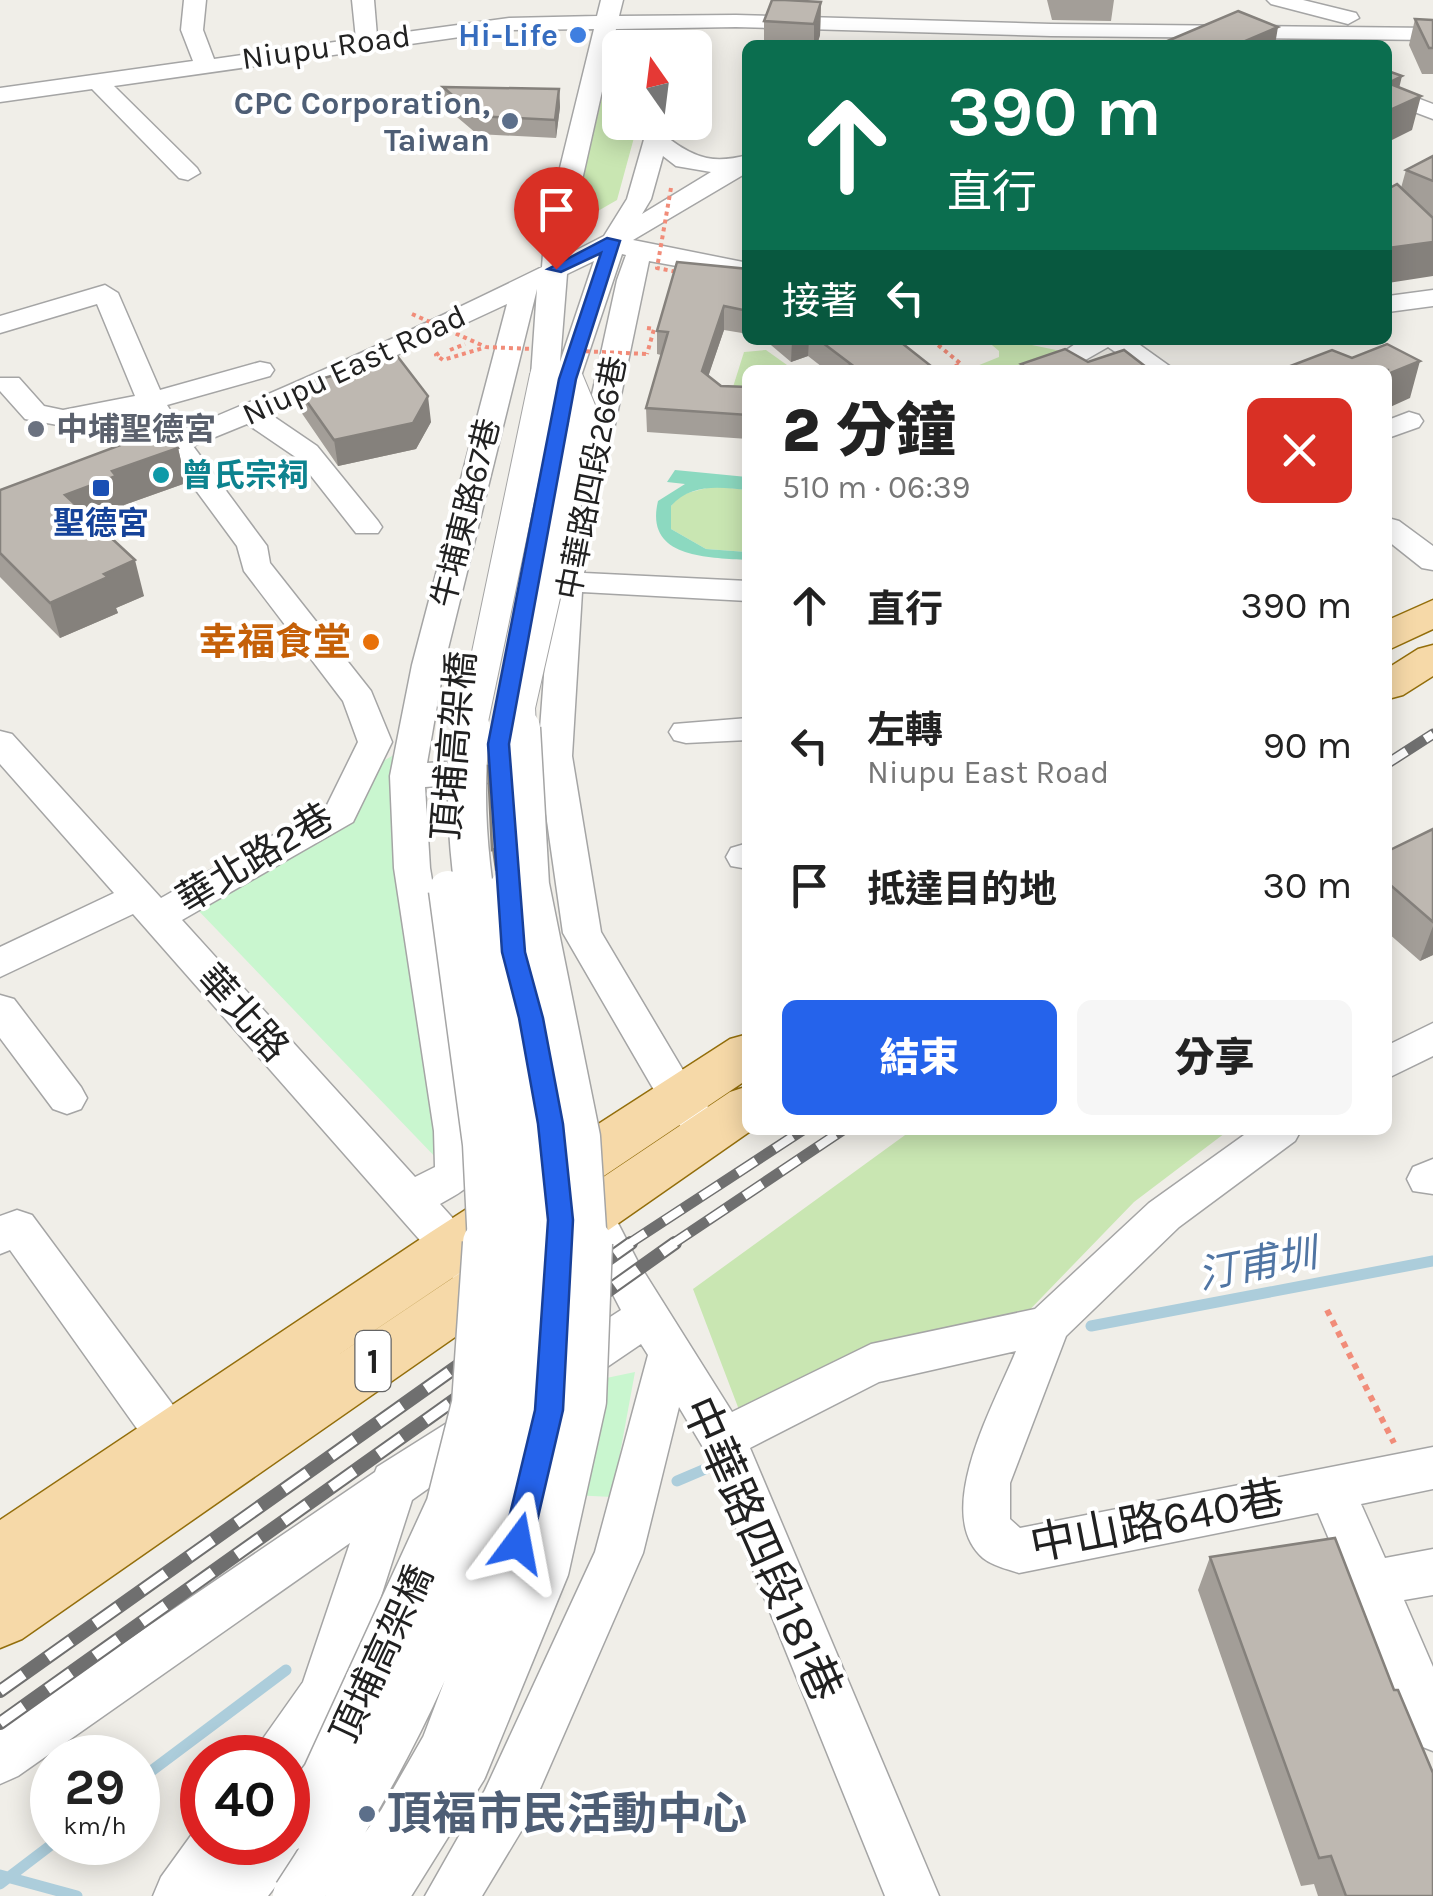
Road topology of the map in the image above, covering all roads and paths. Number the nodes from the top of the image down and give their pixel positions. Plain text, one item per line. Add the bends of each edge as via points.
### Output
1 (195, 0) edge
2 (363, 0) edge
3 (1278, 0) edge
4 (1362, 0) edge
5 (1002, 5) dead end
6 (610, 11) edge
7 (680, 11) edge
8 (802, 11) edge
9 (828, 22) junction
10 (1372, 28) junction
11 (1044, 30) junction
12 (1433, 34) edge
13 (1263, 38) edge
14 (828, 40) edge
15 (1019, 40) edge
16 (367, 41) junction
17 (205, 65) junction
18 (97, 81) junction
19 (0, 95) edge
20 (1392, 96) edge
21 (1433, 112) edge
22 (657, 140) edge
23 (666, 140) edge
24 (741, 165) edge
25 (188, 174) dead end
26 (671, 188) dead end
27 (626, 246) junction
28 (556, 269) junction
29 (742, 270) edge
30 (685, 273) edge
31 (525, 287) junction
32 (1433, 298) edge
33 (1392, 303) edge
34 (412, 314) dead end
35 (0, 325) edge
36 (439, 327) junction
37 (498, 339) junction
38 (465, 344) dead end
39 (938, 345) edge
40 (1092, 345) edge
41 (1122, 345) edge
42 (647, 354) dead end
43 (1070, 358) edge
44 (555, 363) junction
45 (958, 365) edge
46 (1152, 365) edge
47 (260, 370) dead end
48 (8, 384) dead end
49 (151, 401) junction
50 (251, 414) junction
51 (176, 443) junction
52 (106, 470) edge
53 (367, 527) dead end
54 (1392, 529) edge
55 (1433, 560) edge
56 (567, 582) junction
57 (742, 591) edge
58 (1433, 612) edge
59 (1392, 634) edge
60 (1433, 658) edge
61 (1392, 684) edge
62 (742, 729) edge
63 (686, 732) dead end
64 (0, 742) edge
65 (375, 742) junction
66 (410, 758) junction
67 (556, 767) junction
68 (576, 896) junction
69 (148, 907) junction
70 (418, 911) junction
71 (0, 963) edge
72 (0, 1009) edge
73 (742, 1062) edge
74 (67, 1098) dead end
75 (712, 1112) edge
76 (1274, 1135) edge
77 (411, 1200) junction
78 (591, 1212) junction
79 (0, 1236) edge
80 (468, 1265) junction
81 (1327, 1310) dead end
82 (1048, 1325) junction
83 (659, 1335) junction
84 (724, 1439) junction
85 (171, 1440) junction
86 (1421, 1471) edge
87 (394, 1482) junction
88 (1331, 1488) junction
89 (0, 1554) edge
90 (1433, 1572) edge
91 (1372, 1583) junction
92 (0, 1618) edge
93 (1423, 1676) edge
94 (1433, 1726) edge
95 (296, 1735) edge
96 (0, 1758) edge
97 (310, 1798) edge
98 (202, 1865) edge
99 (258, 1865) edge
100 (180, 1896) edge
101 (234, 1896) edge
102 (297, 1896) edge
103 (350, 1896) edge
104 (383, 1896) edge
105 (452, 1896) edge
106 (912, 1896) edge

1 - 17 street via 192,30
2 - 16 street
3 - 10 street
4 - 10 street
5 - 11 street
6 - 7 street, Niupu Road
6 - 16 street, Niupu Road
6 - 28 street via 558,230
7 - 8 street, Niupu Road
8 - 9 street, Niupu Road
9 - 11 street, Niupu Road
9 - 14 street
10 - 12 street, Niupu Road
10 - 13 street, Niupu Road
11 - 13 street, Niupu Road via 1124,22
11 - 15 street
16 - 17 street, Niupu Road
17 - 18 street, Niupu Road
18 - 19 street, Niupu Road
18 - 25 street
20 - 21 street
22 - 27 street
23 - 24 street via 684,161
24 - 27 street, Niupu East Road
26 - 30 path, bridge via 657,268
27 - 28 street, Niupu East Road
27 - 29 street
27 - 44 street
27 - 56 street, 中華路四段266巷 via 630,280
28 - 31 street, Niupu East Road
28 - 44 street
31 - 36 street, Niupu East Road
31 - 37 street, 牛埔東路67巷
32 - 33 street
34 - 37 path, bridge
35 - 49 street via 105,293
36 - 37 street via 482,325
36 - 50 street, Niupu East Road
37 - 38 path via 443,360 436,355
37 - 44 street
37 - 44 path, bridge
37 - 66 street, 牛埔東路67巷
39 - 45 path
40 - 43 street
41 - 46 street
42 - 44 path, bridge
44 - 97 street, 頂埔高架橋, bridge via 512,419 459,653 442,790 445,866 482,1144 487,1241 476,1404 450,1507 326,1777
44 - 102 street, 頂埔高架橋, bridge via 472,708 465,799 524,1230 512,1386 470,1560 343,1834
44 - 103 street, 頂埔高架橋, bridge via 498,744 514,952 550,1124 560,1220 549,1410 510,1577 445,1747
44 - 104 street, 頂埔高架橋, bridge via 585,420 520,707 530,884 587,1196 582,1401 545,1568 463,1768
47 - 49 street
48 - 49 street via 35,413 63,418
49 - 51 street
50 - 51 street, Niupu East Road
50 - 53 street via 306,452
51 - 52 street, Niupu East Road
51 - 65 street via 252,546 256,564 360,699
54 - 55 street
56 - 57 street
56 - 67 street, 中華路四段266巷
58 - 59 main road
60 - 61 main road
62 - 63 street
64 - 69 street, 華北路
65 - 66 street
65 - 69 street, 華北路2巷 via 341,813
66 - 67 street
66 - 70 street
67 - 68 street, 中華路四段266巷
68 - 70 street
68 - 75 street, 中華路四段266巷 via 582,934
69 - 71 street, 華北路2巷
69 - 77 street, 華北路
70 - 77 street via 456,1175
72 - 74 street
73 - 75 main road, 1
75 - 78 main road, 1
75 - 80 main road, 1
76 - 82 street, 中山路640巷 via 1164,1214
77 - 80 street, 華北路
78 - 80 main road, 1
78 - 83 street, 中華路四段181巷
79 - 85 street via 17,1227
80 - 85 main road, 1
80 - 92 main road, 1
81 - 86 path
82 - 84 street via 870,1364
82 - 88 street, 中山路640巷 via 986,1482 986,1524 1005,1548 1019,1551
83 - 84 street, 中華路四段181巷
83 - 87 street
83 - 105 street via 619,1552 504,1809
84 - 106 street, 中華路四段181巷
85 - 89 main road, 1
86 - 88 street, 中山路640巷
87 - 95 street via 324,1696
87 - 96 street
88 - 91 street
90 - 91 street
91 - 93 street
93 - 94 street
98 - 100 street
99 - 101 street

